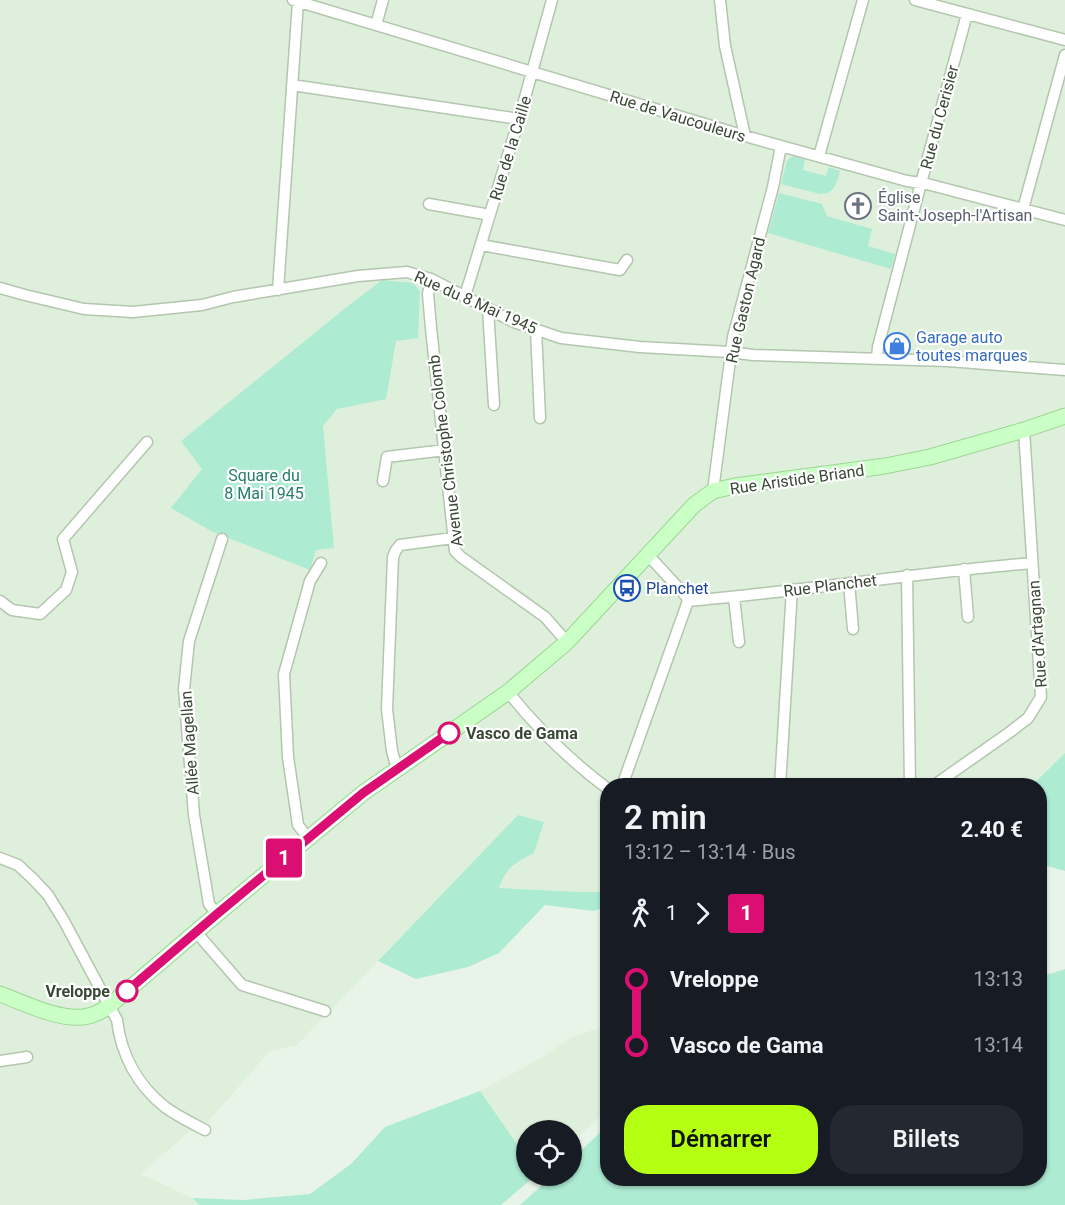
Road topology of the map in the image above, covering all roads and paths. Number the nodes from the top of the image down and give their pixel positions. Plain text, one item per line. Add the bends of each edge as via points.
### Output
1 (383, 0) edge
2 (552, 0) edge
3 (720, 0) edge
4 (863, 0) edge
5 (915, 0) edge
6 (296, 1) edge
7 (967, 14) junction
8 (376, 25) junction
9 (1065, 40) edge
10 (1065, 55) edge
11 (533, 73) junction
12 (292, 85) junction
13 (519, 119) junction
14 (745, 136) junction
15 (781, 146) junction
16 (819, 156) junction
17 (921, 183) junction
18 (429, 204) dead end
19 (1023, 210) junction
20 (490, 215) junction
21 (1065, 220) edge
22 (481, 245) junction
23 (627, 260) dead end
24 (431, 279) junction
25 (0, 288) edge
26 (278, 290) junction
27 (465, 296) junction
28 (488, 309) junction
29 (536, 330) junction
30 (730, 352) junction
31 (877, 360) junction
32 (1065, 370) edge
33 (494, 405) dead end
34 (1065, 416) edge
35 (540, 418) dead end
36 (1024, 430) junction
37 (147, 442) dead end
38 (444, 450) junction
39 (383, 481) dead end
40 (713, 492) junction
41 (453, 538) junction
42 (222, 539) dead end
43 (648, 555) junction
44 (321, 563) dead end
45 (1032, 563) junction
46 (964, 569) junction
47 (907, 575) junction
48 (849, 583) junction
49 (792, 589) junction
50 (734, 597) junction
51 (0, 601) edge
52 (688, 601) junction
53 (968, 616) dead end
54 (853, 629) dead end
55 (567, 642) junction
56 (739, 642) dead end
57 (508, 692) junction
58 (397, 769) junction
59 (625, 778) edge
60 (780, 778) edge
61 (910, 778) edge
62 (944, 778) edge
63 (600, 783) edge
64 (308, 838) junction
65 (1, 859) edge
66 (217, 914) junction
67 (196, 932) junction
68 (0, 994) edge
69 (110, 1006) junction
70 (325, 1011) dead end
71 (27, 1057) dead end
72 (0, 1061) edge
73 (205, 1130) dead end

1 - 8 street
2 - 11 street, Rue de la Caille
3 - 14 street via 725,46
4 - 16 street
5 - 7 street
6 - 8 street, Rue de Vaucouleurs
6 - 12 street
7 - 9 street
7 - 17 street, Rue du Cerisier
8 - 11 street, Rue de Vaucouleurs
10 - 19 street
11 - 13 street, Rue de la Caille
11 - 14 street, Rue de Vaucouleurs
12 - 13 street
12 - 26 street
13 - 20 street, Rue de la Caille
14 - 15 street, Rue de Vaucouleurs
15 - 16 street, Rue de Vaucouleurs
15 - 30 street, Rue Gaston Agard
16 - 17 street, Rue de Vaucouleurs
17 - 19 street, Rue de Vaucouleurs
17 - 31 street, Rue du Cerisier
18 - 20 street
19 - 21 street, Rue de Vaucouleurs
20 - 22 street, Rue de la Caille
22 - 23 street via 620,270
22 - 27 street, Rue de la Caille
24 - 26 street, Rue du 8 Mai 1945 via 407,272
24 - 27 street, Rue du 8 Mai 1945
24 - 38 street, Avenue Christophe Colomb via 428,294
25 - 26 street, Rue du 8 Mai 1945 via 84,309 133,312 202,305
27 - 28 street, Rue du 8 Mai 1945
28 - 29 street, Rue du 8 Mai 1945
28 - 33 street
29 - 30 street, Rue du 8 Mai 1945 via 561,338 640,347
29 - 35 street
30 - 31 street, Rue du 8 Mai 1945
30 - 40 street, Rue Gaston Agard
31 - 32 street, Rue du 8 Mai 1945
34 - 36 street, Rue Aristide Briand
36 - 40 street, Rue Aristide Briand via 885,466
36 - 45 street, Rue d'Artagnan
37 - 51 street via 63,539 72,572 66,590 40,614 12,610
38 - 39 street via 387,457
38 - 41 street, Avenue Christophe Colomb
40 - 43 street, Rue Aristide Briand via 694,505
41 - 55 street, Avenue Christophe Colomb via 461,558 544,617
41 - 58 street via 400,545 393,557 387,709
42 - 66 street, Allée Magellan via 189,641 184,689 194,815 209,904
43 - 52 street
43 - 55 street, Rue Aristide Briand
44 - 64 street via 310,581 284,674 289,768 298,825
45 - 46 street, Rue Planchet
45 - 62 street, Rue d'Artagnan via 1041,697 1028,718
46 - 47 street, Rue Planchet
46 - 53 street
47 - 48 street, Rue Planchet
47 - 61 street
48 - 49 street, Rue Planchet
48 - 54 street
49 - 50 street, Rue Planchet
49 - 60 street
50 - 52 street, Rue Planchet
50 - 56 street
52 - 59 street
55 - 57 street, Rue Aristide Briand
57 - 58 street, Rue Aristide Briand
57 - 63 street via 541,731
58 - 64 street, Rue Aristide Briand
64 - 66 street, Rue Aristide Briand
65 - 69 street via 18,865 48,895
66 - 67 street, Rue Aristide Briand
67 - 69 street, Rue Aristide Briand
67 - 70 street via 242,985
68 - 69 street, Rue Aristide Briand via 67,1017 84,1017
69 - 73 street via 132,1070 142,1084 166,1108
71 - 72 street

